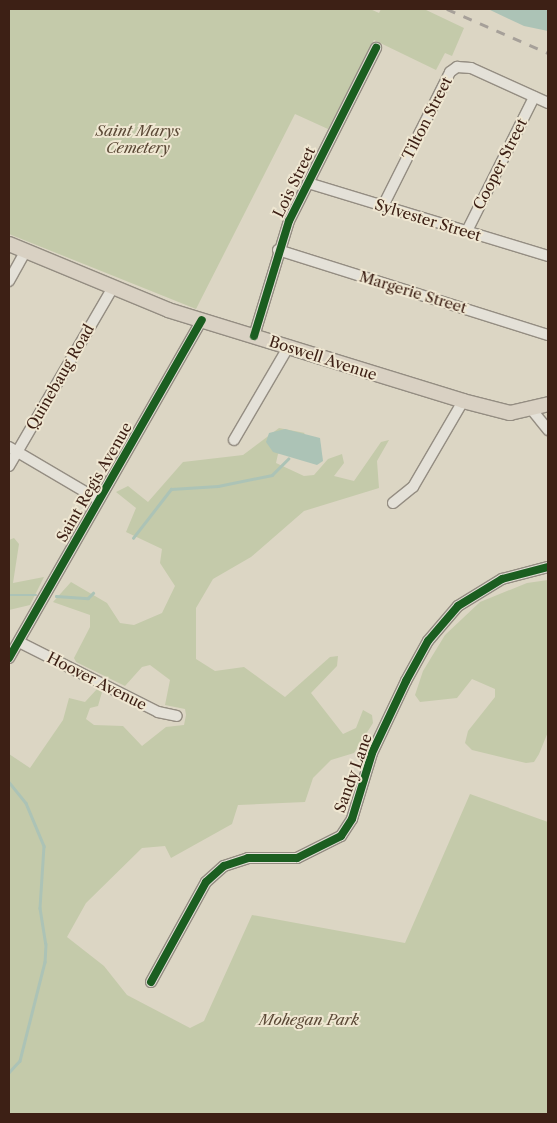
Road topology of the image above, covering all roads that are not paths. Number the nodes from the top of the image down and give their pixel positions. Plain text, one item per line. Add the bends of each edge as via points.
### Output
1 (376, 48) dead end
2 (534, 97) junction
3 (548, 103) edge
4 (308, 183) junction
5 (383, 206) junction
6 (467, 231) junction
7 (9, 244) edge
8 (278, 250) junction
9 (25, 252) junction
10 (548, 256) edge
11 (9, 281) edge
12 (112, 289) junction
13 (202, 320) junction
14 (548, 335) edge
15 (254, 336) junction
16 (289, 346) junction
17 (463, 402) junction
18 (548, 404) edge
19 (532, 410) junction
20 (548, 430) edge
21 (234, 440) dead end
22 (13, 450) edge
23 (9, 466) edge
24 (100, 500) junction
25 (393, 503) dead end
26 (548, 568) edge
27 (18, 642) junction
28 (9, 658) edge
29 (177, 716) dead end
30 (151, 982) dead end

1 - 4 street, Lois Street
2 - 3 street, Tilton Street
2 - 5 street, Tilton Street via 471,68 458,67 450,72
2 - 6 street, Cooper Street
4 - 5 street, Sylvester Street
4 - 8 street, Lois Street
5 - 6 street, Sylvester Street
6 - 10 street, Sylvester Street
7 - 9 main road, Boswell Avenue
8 - 14 street, Margerie Street
8 - 15 street, Lois Street
9 - 11 street
9 - 12 main road, Boswell Avenue
12 - 13 main road, Boswell Avenue
12 - 22 street, Quinebaug Road
13 - 15 main road, Boswell Avenue
13 - 24 street, Saint Regis Avenue
15 - 16 main road, Boswell Avenue
16 - 17 main road, Boswell Avenue
16 - 21 street
17 - 19 main road, Boswell Avenue via 506,413
17 - 25 street via 413,487
18 - 19 main road, Boswell Avenue
19 - 20 street
22 - 23 street, Quinebaug Road
22 - 24 street
24 - 27 street, Saint Regis Avenue
26 - 30 street, Sandy Lane via 502,579 458,606 428,641 406,681 372,753 352,819 341,836 297,858 248,858 224,866 206,882
27 - 28 street, Saint Regis Avenue
27 - 29 street, Hoover Avenue via 158,712

